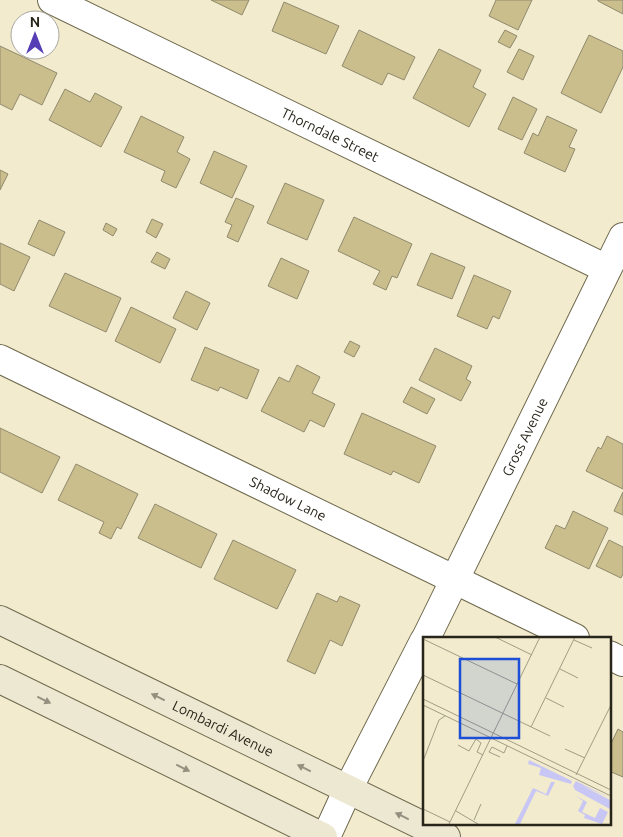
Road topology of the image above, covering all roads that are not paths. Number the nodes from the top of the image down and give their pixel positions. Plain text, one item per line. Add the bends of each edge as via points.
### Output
1 (52, 0) edge
2 (623, 237) edge
3 (607, 269) junction
4 (0, 359) edge
5 (455, 580) junction
6 (0, 620) edge
7 (426, 637) edge
8 (573, 637) edge
9 (423, 644) edge
10 (610, 656) edge
11 (623, 662) edge
12 (0, 679) edge
13 (348, 789) junction
14 (324, 837) edge
15 (446, 837) edge

1 - 3 street, Thorndale Street
2 - 3 street, Gross Avenue
3 - 5 street, Gross Avenue
4 - 5 street, Shadow Lane
5 - 7 street, Gross Avenue
5 - 8 street, Shadow Lane
13 -> 6 main road, Lombardi Avenue
9 - 13 street, Gross Avenue
10 - 11 street
12 -> 14 main road
13 - 14 street, Gross Avenue
15 -> 13 main road, Lombardi Avenue

